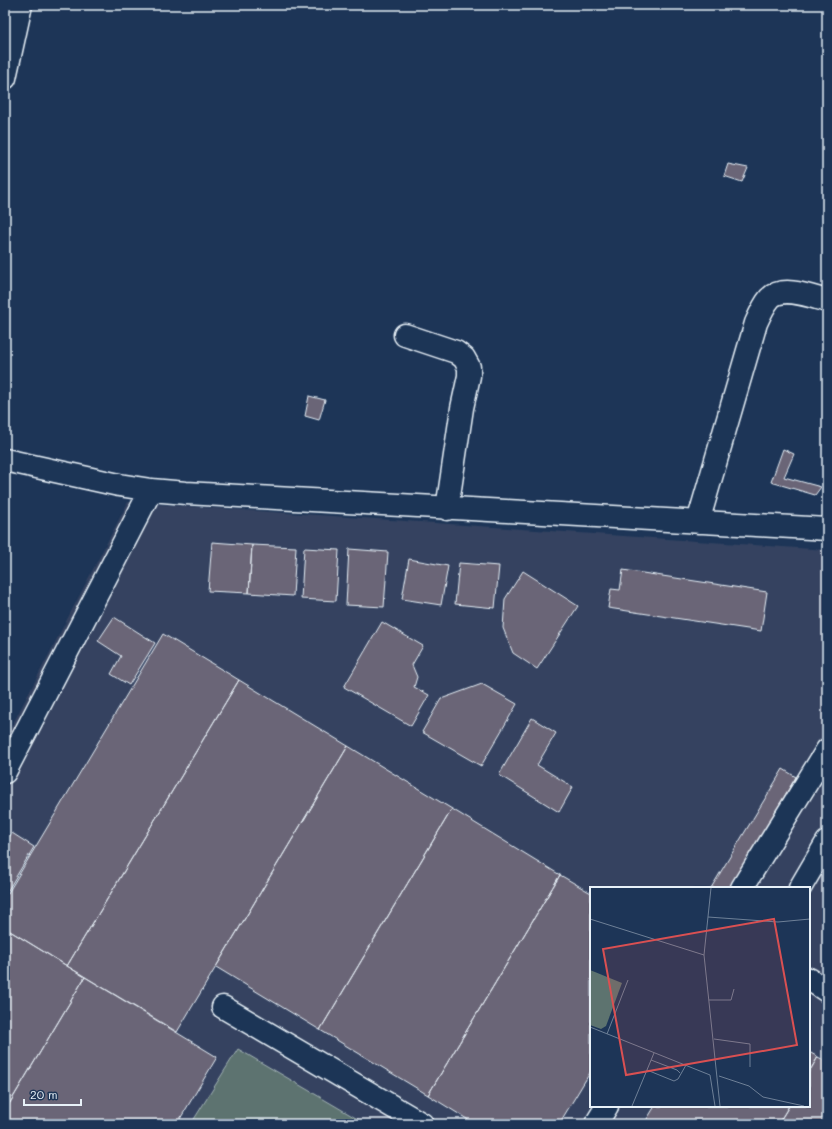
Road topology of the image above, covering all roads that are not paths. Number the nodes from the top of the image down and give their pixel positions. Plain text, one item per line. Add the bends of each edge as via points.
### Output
1 (21, 5) edge
2 (5, 78) edge
3 (827, 301) edge
4 (405, 335) dead end
5 (5, 460) edge
6 (151, 490) junction
7 (447, 509) junction
8 (698, 522) junction
9 (827, 529) edge
10 (827, 750) edge
11 (5, 772) edge
12 (827, 842) edge
13 (743, 887) edge
14 (801, 887) edge
15 (223, 1006) dead end
16 (606, 1107) edge
17 (422, 1124) edge
18 (596, 1124) edge

1 - 2 street
3 - 8 street via 794,292 778,292 765,304 756,323
4 - 7 street via 456,352 464,358 469,367
5 - 6 street
6 - 7 street
6 - 11 street
7 - 8 street
8 - 9 street
10 - 13 street
12 - 14 street
15 - 17 street
16 - 18 street

